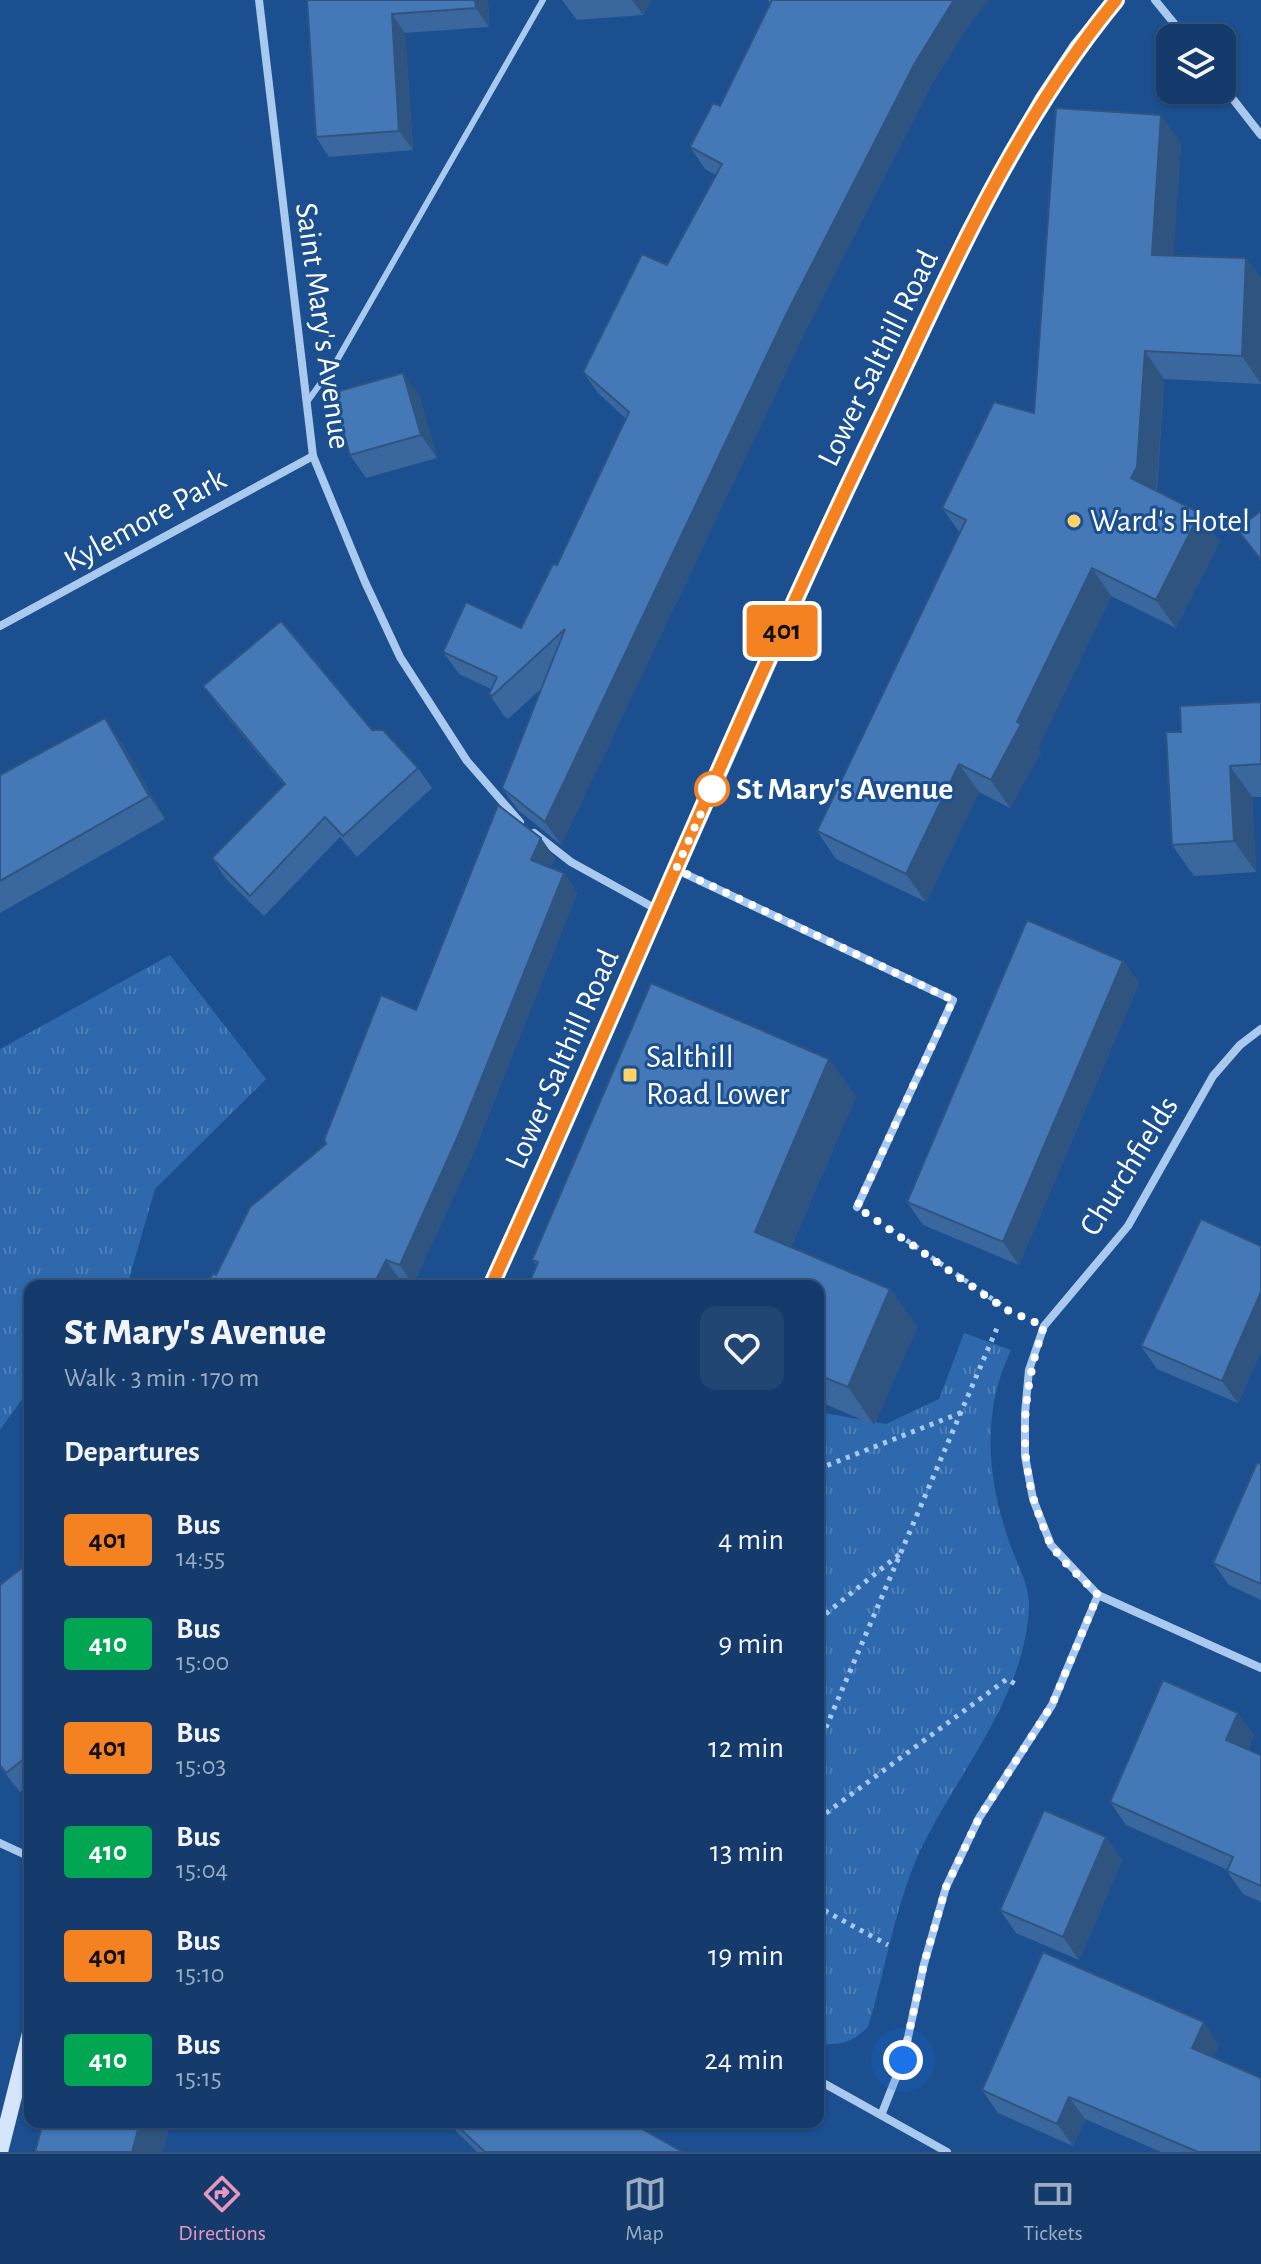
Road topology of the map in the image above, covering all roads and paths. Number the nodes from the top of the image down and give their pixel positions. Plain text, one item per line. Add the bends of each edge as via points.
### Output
1 (259, 0) edge
2 (543, 0) edge
3 (1116, 0) edge
4 (1155, 0) edge
5 (1175, 24) edge
6 (1236, 103) edge
7 (1261, 135) edge
8 (307, 402) junction
9 (313, 456) junction
10 (0, 626) edge
11 (676, 869) junction
12 (658, 910) junction
13 (1261, 1029) edge
14 (857, 1207) joint
15 (494, 1280) edge
16 (1005, 1309) junction
17 (1044, 1326) junction
18 (964, 1412) junction
19 (824, 1467) edge
20 (903, 1552) junction
21 (1098, 1595) junction
22 (824, 1615) edge
23 (1261, 1668) edge
24 (1052, 1705) junction
25 (824, 1732) edge
26 (824, 1815) edge
27 (0, 1843) edge
28 (24, 1854) edge
29 (824, 1909) edge
30 (924, 1964) junction
31 (24, 2057) edge
32 (824, 2083) edge
33 (882, 2113) junction
34 (0, 2152) edge
35 (947, 2152) edge

1 - 8 street, Saint Mary's Avenue
2 - 8 lane via 336,362
3 - 11 main road, Lower Salthill Road via 1042,100 968,233 845,491
4 - 5 street
6 - 7 street
8 - 9 street, Saint Mary's Avenue
9 - 10 street, Kylemore Park
9 - 12 street, Saint Mary's Avenue via 400,657 467,761 514,817 571,862
11 - 12 main road, Lower Salthill Road
11 - 14 street via 953,1000
12 - 15 main road, Lower Salthill Road
13 - 17 street, Churchfields via 1213,1076 1128,1226
14 - 16 path
16 - 17 path
16 - 18 path
17 - 21 street, Churchfields via 1029,1370 1025,1413 1033,1499 1051,1545
18 - 19 path
18 - 20 path
20 - 22 path
20 - 25 path
21 - 23 street, Churchfields
21 - 24 street
24 - 26 path via 1007,1679
24 - 30 street via 979,1818 946,1887
27 - 28 street
29 - 30 path
30 - 33 street via 903,2060
31 - 34 main road
32 - 33 street
33 - 35 street

